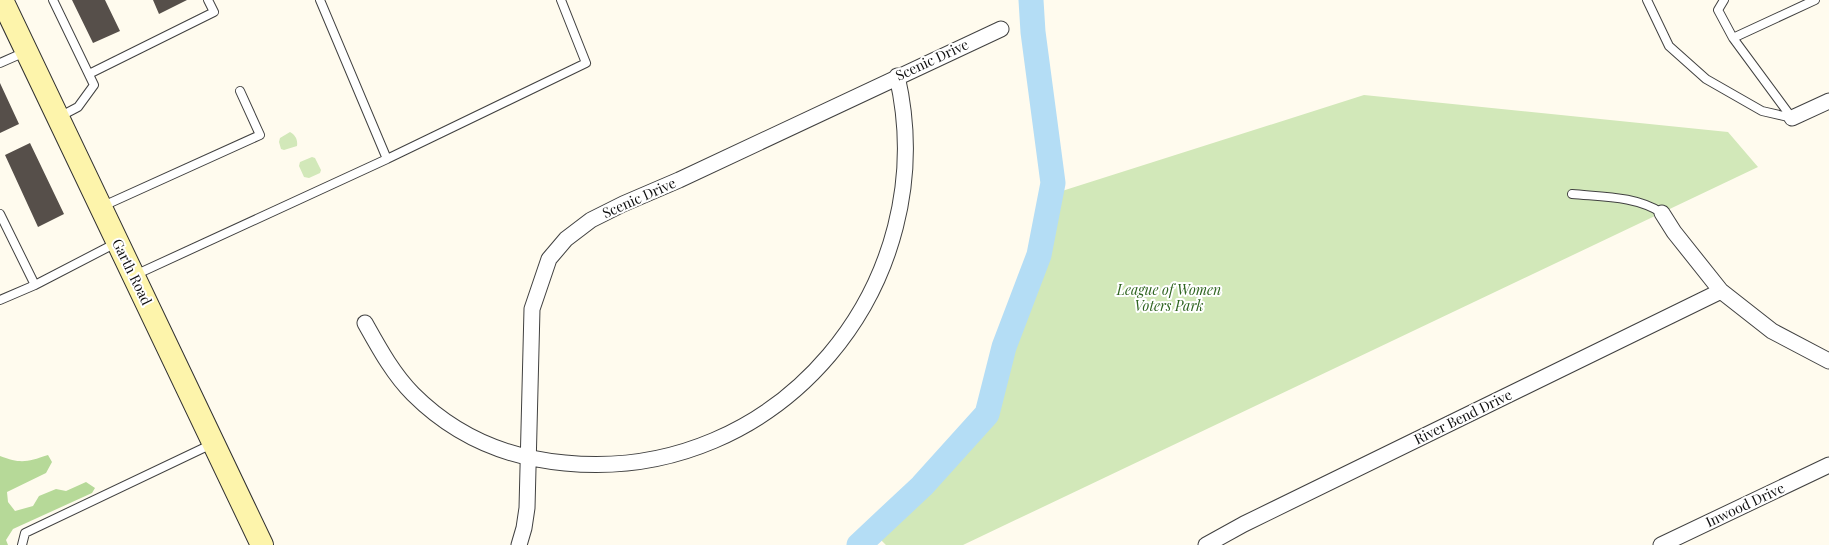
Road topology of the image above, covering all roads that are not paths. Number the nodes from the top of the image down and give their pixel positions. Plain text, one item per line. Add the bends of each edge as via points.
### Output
1 (2, 0) edge
2 (53, 0) edge
3 (208, 0) edge
4 (320, 0) edge
5 (561, 0) edge
6 (1647, 0) edge
7 (1724, 0) edge
8 (1815, 0) edge
9 (1001, 28) dead end
10 (1733, 38) junction
11 (28, 51) junction
12 (0, 63) edge
13 (89, 74) junction
14 (897, 76) junction
15 (240, 91) dead end
16 (1829, 101) edge
17 (59, 117) junction
18 (1792, 118) junction
19 (387, 159) junction
20 (1572, 194) dead end
21 (101, 207) junction
22 (1662, 213) joint
23 (0, 214) edge
24 (118, 242) junction
25 (134, 276) junction
26 (35, 285) junction
27 (1721, 291) junction
28 (0, 300) edge
29 (365, 324) dead end
30 (1829, 361) edge
31 (214, 443) junction
32 (528, 458) junction
33 (1829, 465) edge
34 (22, 545) edge
35 (262, 545) edge
36 (518, 545) edge
37 (1206, 545) edge
38 (1661, 545) edge

1 - 11 main road, Garth Road
2 - 13 lane
3 - 13 lane via 214,12
4 - 19 lane
5 - 19 lane via 586,63
6 - 18 lane via 1669,46 1706,79 1762,111
7 - 10 lane via 1718,10
8 - 10 lane
9 - 14 street, Scenic Drive
10 - 18 lane
11 - 12 lane
11 - 17 main road, Garth Road
13 - 17 lane via 94,85 78,107
14 - 32 street, Scenic Drive via 673,183 623,204 591,220 566,240 549,259 532,309
14 - 32 street via 904,105 906,165 899,216 892,243 858,316 821,367 802,385 752,421 698,447 653,459 603,466 546,462
15 - 21 lane via 260,135
16 - 18 street
17 - 21 main road, Garth Road
19 - 25 lane
20 - 22 lane via 1634,200 1650,205
21 - 24 main road, Garth Road
22 - 27 street
23 - 26 lane
24 - 25 main road, Garth Road
24 - 26 lane
25 - 31 main road, Garth Road
26 - 28 lane
27 - 30 street via 1772,331
27 - 37 street, River Bend Drive via 1244,524
29 - 32 street via 396,374 412,394 434,414 478,442
31 - 34 lane via 25,533
31 - 35 main road, Garth Road
32 - 36 street, Scenic Drive via 527,508
33 - 38 street, Inwood Drive

